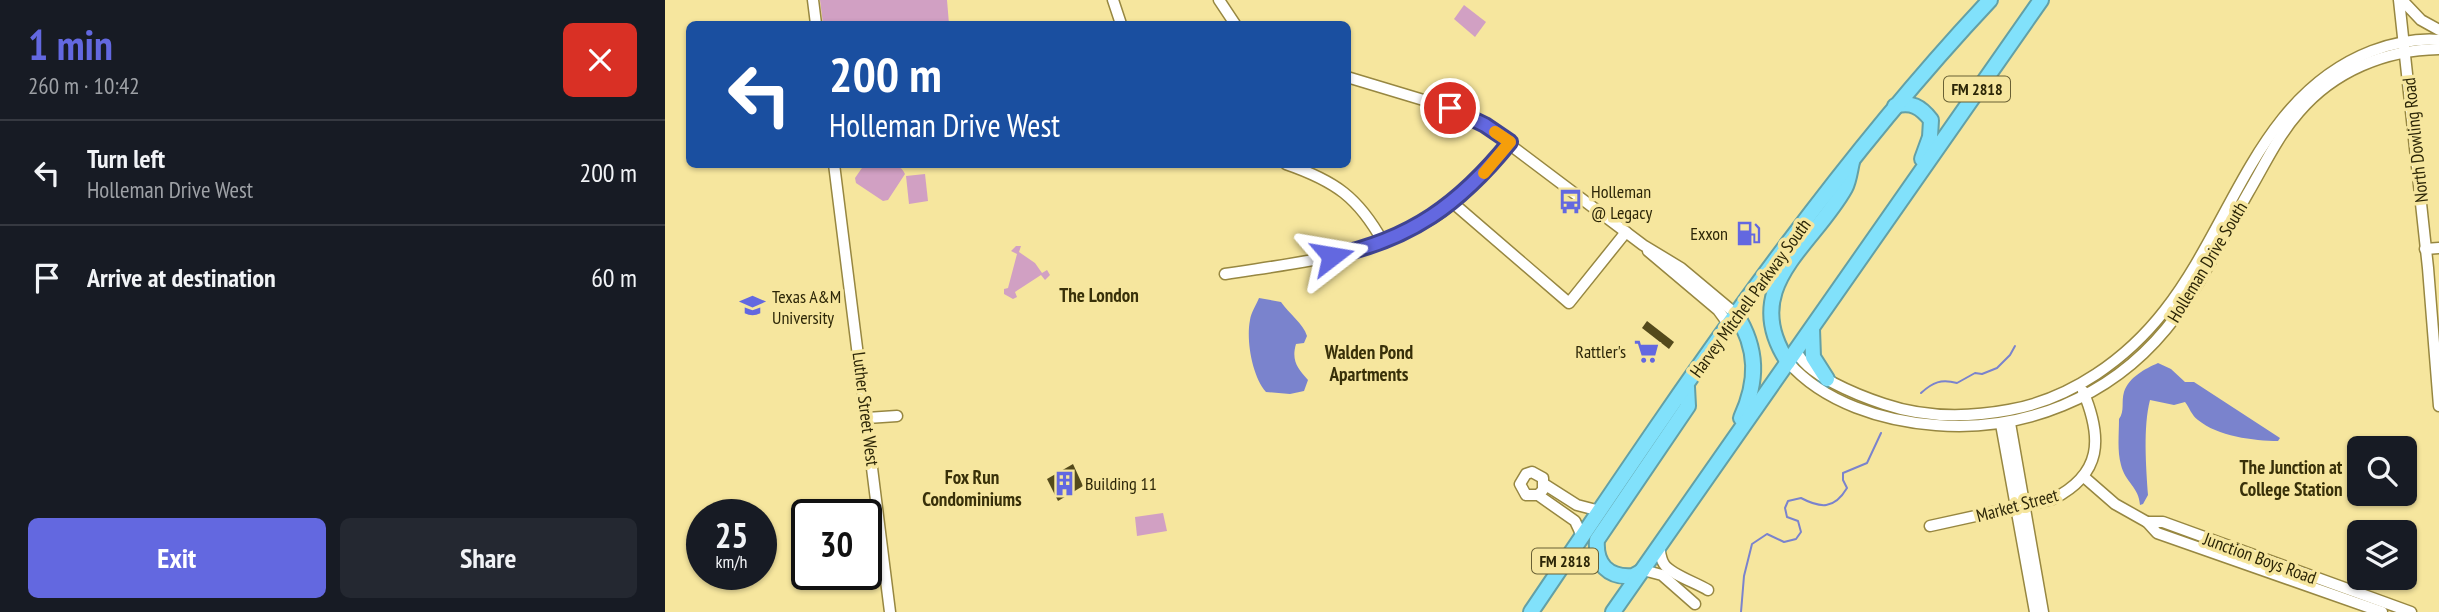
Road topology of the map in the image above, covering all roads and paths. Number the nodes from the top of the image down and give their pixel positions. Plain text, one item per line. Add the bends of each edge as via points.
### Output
1 (813, 0) edge
2 (1113, 0) edge
3 (1219, 0) edge
4 (1990, 0) edge
5 (2041, 0) edge
6 (2400, 0) edge
7 (816, 21) edge
8 (1120, 21) edge
9 (1233, 21) edge
10 (2439, 30) edge
11 (2439, 40) edge
12 (2405, 46) junction
13 (2439, 49) edge
14 (1351, 78) edge
15 (1895, 106) junction
16 (1510, 142) junction
17 (1853, 157) junction
18 (835, 168) edge
19 (1298, 168) edge
20 (1915, 179) junction
21 (1453, 203) junction
22 (1626, 232) junction
23 (1383, 242) junction
24 (2439, 248) edge
25 (2425, 249) junction
26 (1225, 274) dead end
27 (1733, 319) junction
28 (1812, 327) junction
29 (1797, 350) junction
30 (1788, 362) junction
31 (1827, 379) junction
32 (2080, 384) junction
33 (1687, 387) junction
34 (2084, 396) junction
35 (2439, 406) edge
36 (897, 416) dead end
37 (867, 418) junction
38 (2005, 424) junction
39 (1728, 448) junction
40 (2084, 478) junction
41 (1544, 484) junction
42 (1538, 495) junction
43 (2020, 507) junction
44 (1600, 511) junction
45 (2147, 523) junction
46 (1930, 526) dead end
47 (1582, 536) junction
48 (2026, 543) junction
49 (1659, 547) junction
50 (1643, 570) junction
51 (1708, 590) dead end
52 (1695, 604) dead end
53 (890, 612) edge
54 (1531, 612) edge
55 (1613, 612) edge
56 (2035, 612) edge
57 (2043, 612) edge
58 (2382, 612) edge
59 (2411, 612) edge

1 - 7 street
2 - 8 street
3 - 9 street
4 - 15 highway, Harvey Mitchell Parkway South / FM 2818
5 - 20 highway, FM 2818
6 - 10 street
6 - 12 street, North Dowling Road
11 - 12 street, Holleman Drive South
12 - 13 street, Holleman Drive South
12 - 25 street, North Dowling Road
12 - 32 street, Holleman Drive South via 2343,64 2292,104 2167,307 2128,351
12 - 34 street, Holleman Drive South via 2354,69 2299,111 2167,327 2122,372
14 - 16 street via 1461,112
15 - 17 highway, Harvey Mitchell Parkway South / FM 2818
15 - 20 highway via 1912,104 1931,120
16 - 21 street
16 - 22 street
17 - 27 highway, Harvey Mitchell Parkway South / FM 2818
17 - 30 highway via 1846,187 1774,291 1770,318
18 - 37 street, Luther Street West
19 - 23 street via 1339,187 1367,216
20 - 28 highway, FM 2818
21 - 22 street via 1569,303
21 - 23 street
22 - 27 street via 1681,268
23 - 26 street via 1327,257
24 - 25 street
25 - 35 street, North Dowling Road
27 - 33 highway, Harvey Mitchell Parkway South / FM 2818
27 - 39 highway via 1753,350 1754,383
28 - 29 highway, FM 2818
28 - 31 highway via 1812,356
29 - 30 highway, FM 2818
29 - 31 street, Holleman Drive South via 1803,362
30 - 38 street, Holleman Drive South via 1821,389 1876,414 1942,426
30 - 39 highway, FM 2818
31 - 32 street, Holleman Drive South via 1895,408 1949,416 2019,408
32 - 34 street
33 - 44 highway, Harvey Mitchell Parkway South / FM 2818
33 - 50 highway via 1688,406 1597,540 1599,562 1612,574 1633,576
34 - 38 street, Holleman Drive South via 2053,411
34 - 40 street via 2095,433 2095,451
36 - 37 street
37 - 53 street, Luther Street West
38 - 43 street
39 - 49 highway, FM 2818
40 - 43 street, Market Street via 2053,499
40 - 45 street, Junction Boys Road
41 - 42 street
41 - 42 street via 1532,472 1521,478 1521,491
41 - 44 street via 1577,505
42 - 47 street via 1575,521
43 - 46 street, Market Street
43 - 48 street
44 - 47 highway, Harvey Mitchell Parkway South / FM 2818
45 - 58 street, Junction Boys Road via 2157,533
45 - 59 street, Junction Boys Road via 2163,522
47 - 54 highway, Harvey Mitchell Parkway South / FM 2818
48 - 56 street
48 - 57 street
49 - 50 highway, FM 2818
49 - 51 street via 1664,565
50 - 52 street via 1662,575
50 - 55 highway, FM 2818

